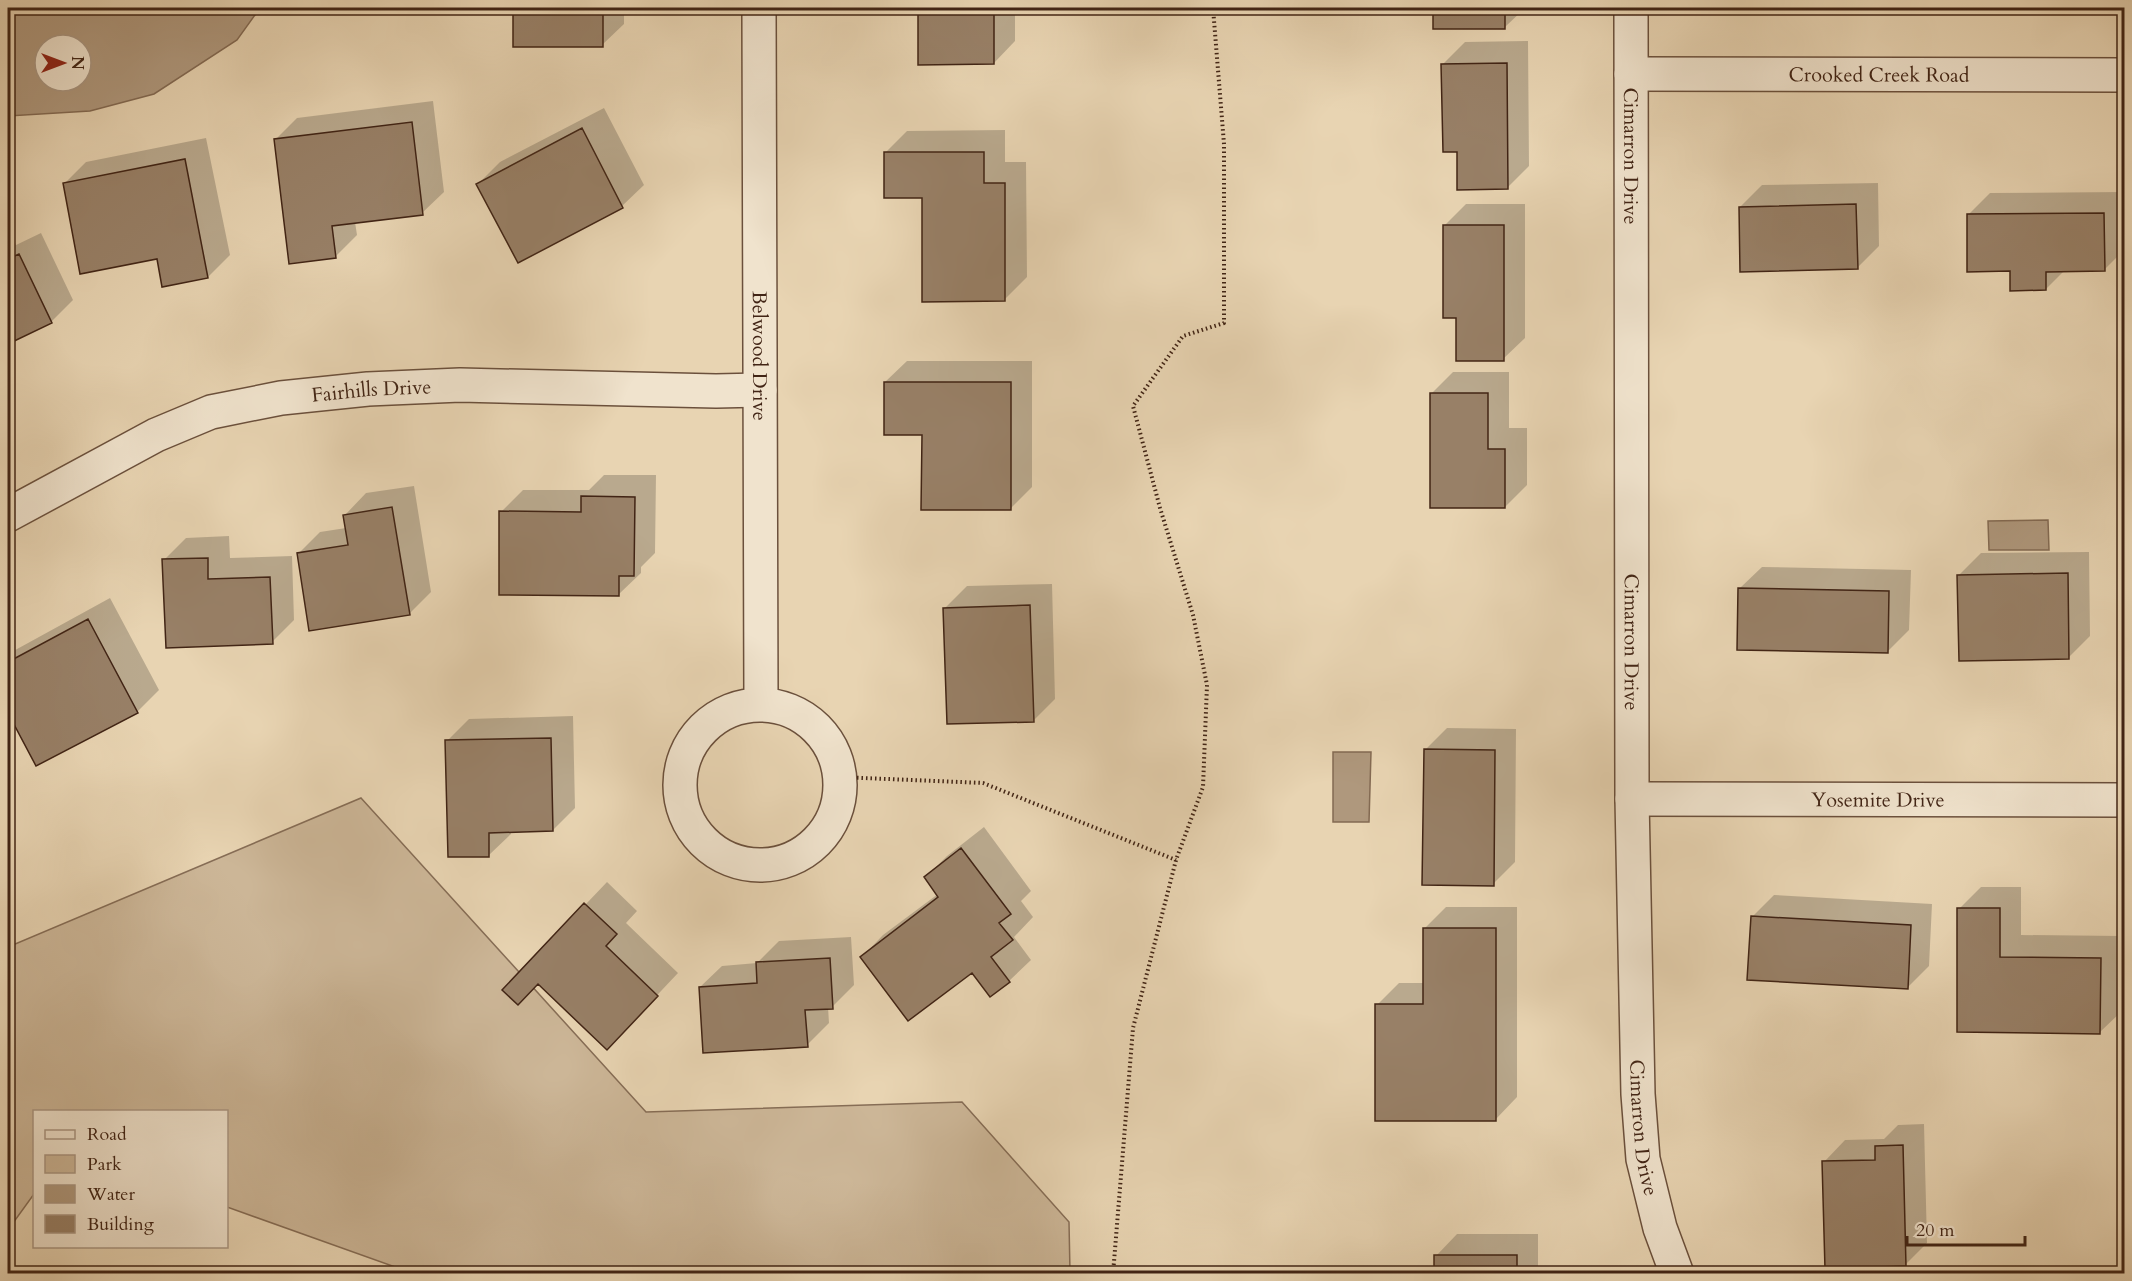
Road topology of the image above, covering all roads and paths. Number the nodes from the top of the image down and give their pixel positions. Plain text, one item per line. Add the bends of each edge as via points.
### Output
1 (759, 8) edge
2 (1213, 8) edge
3 (1631, 8) edge
4 (1631, 74) junction
5 (2124, 75) edge
6 (760, 390) junction
7 (8, 515) edge
8 (761, 705) junction
9 (839, 777) junction
10 (1632, 799) junction
11 (2124, 800) edge
12 (1176, 860) junction
13 (1113, 1274) edge
14 (1677, 1274) edge

1 - 6 street, Belwood Drive
2 - 12 path via 1224,144 1224,323 1183,336 1133,406 1193,615 1207,685 1203,787
3 - 4 street, Cimarron Drive
4 - 5 street, Crooked Creek Road
4 - 10 street, Cimarron Drive
6 - 7 street, Fairhills Drive via 460,385 281,398 211,412 156,435
6 - 8 street, Belwood Drive
8 - 9 street via 801,716 817,729 830,746
8 - 9 street via 740,707 720,715 703,728 682,763 682,805 689,825 702,842 738,863 759,866 780,864 799,855 829,827 837,807
9 - 12 path via 983,783
10 - 11 street, Yosemite Drive
10 - 14 street, Cimarron Drive via 1638,1094 1643,1159 1660,1228
12 - 13 path via 1133,1028

